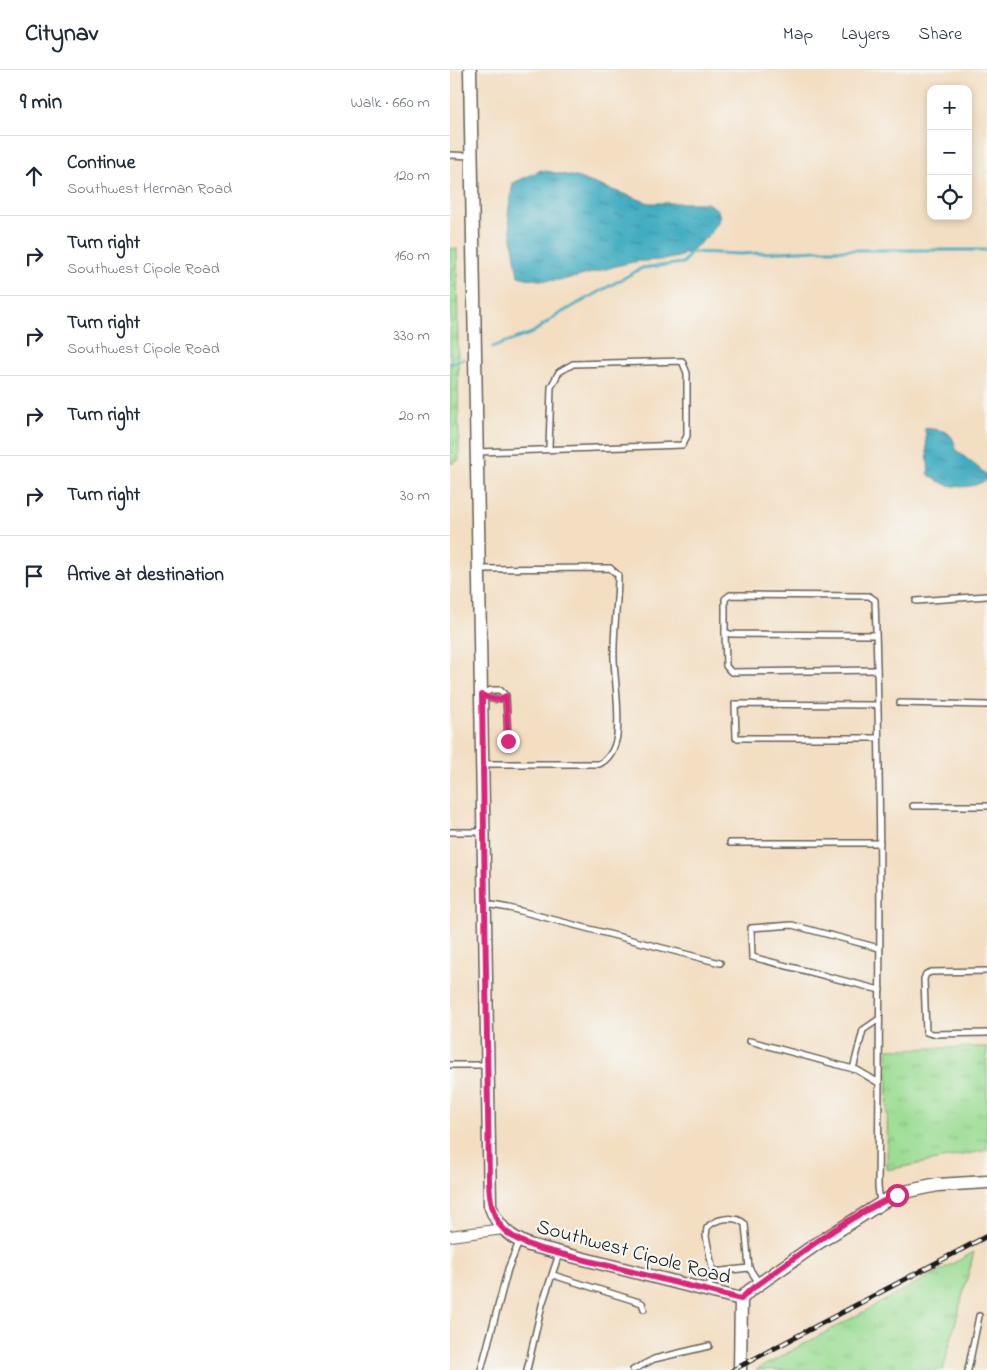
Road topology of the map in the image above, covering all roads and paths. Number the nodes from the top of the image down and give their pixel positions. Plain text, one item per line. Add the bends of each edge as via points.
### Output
1 (470, 70) edge
2 (450, 155) edge
3 (471, 156) junction
4 (549, 448) junction
5 (477, 452) junction
6 (480, 569) junction
7 (987, 596) edge
8 (916, 600) dead end
9 (725, 632) junction
10 (876, 635) junction
11 (877, 670) junction
12 (482, 695) junction
13 (506, 696) junction
14 (900, 702) dead end
15 (877, 705) junction
16 (987, 705) edge
17 (878, 738) junction
18 (508, 741) dead end
19 (483, 764) junction
20 (913, 806) dead end
21 (987, 806) edge
22 (450, 832) edge
23 (484, 832) junction
24 (730, 843) dead end
25 (880, 843) junction
26 (486, 904) junction
27 (879, 948) junction
28 (720, 963) dead end
29 (987, 970) edge
30 (880, 990) junction
31 (879, 1019) junction
32 (987, 1033) edge
33 (750, 1041) dead end
34 (450, 1065) edge
35 (488, 1065) junction
36 (853, 1069) junction
37 (879, 1083) junction
38 (987, 1182) edge
39 (880, 1202) junction
40 (503, 1229) junction
41 (450, 1236) edge
42 (520, 1241) junction
43 (559, 1254) junction
44 (748, 1268) junction
45 (713, 1272) junction
46 (553, 1275) junction
47 (760, 1283) junction
48 (708, 1291) junction
49 (741, 1299) junction
50 (644, 1308) dead end
51 (979, 1316) dead end
52 (709, 1346) dead end
53 (481, 1370) edge
54 (527, 1370) edge
55 (633, 1370) edge
56 (740, 1370) edge
57 (968, 1370) edge

1 - 3 street, Southwest Cipole Road
2 - 3 lane
3 - 5 street, Southwest Cipole Road
4 - 4 lane via 682,445 687,436 687,373 682,361 573,364 559,372 550,387
4 - 5 lane
5 - 6 street, Southwest Cipole Road
6 - 12 street, Southwest Cipole Road
6 - 19 lane via 610,568 618,575 614,658 618,716 612,752 599,764
7 - 8 lane
9 - 10 lane
9 - 10 lane via 725,599 730,595 869,596 875,600
9 - 11 lane via 726,666 731,672
10 - 11 lane
11 - 15 lane
12 - 13 lane via 492,700
12 - 13 lane via 500,690
12 - 19 street, Southwest Cipole Road
13 - 18 lane
14 - 16 lane
15 - 17 lane
15 - 17 lane via 735,704 736,738
17 - 25 lane
19 - 23 street, Southwest Cipole Road
20 - 21 lane
22 - 23 lane
23 - 26 street, Southwest Cipole Road
24 - 25 lane
25 - 27 lane
26 - 28 lane
26 - 35 street, Southwest Cipole Road
27 - 30 lane
27 - 30 lane via 792,925 751,928 752,957
29 - 32 lane via 931,972 924,979 926,1032
30 - 31 lane
31 - 36 lane via 863,1030
31 - 37 lane
33 - 36 lane
34 - 35 lane
35 - 40 street, Southwest Cipole Road via 489,1196 495,1218
36 - 37 lane
37 - 39 lane
38 - 39 street via 918,1189
39 - 47 street
40 - 41 street
40 - 42 street, Southwest Cipole Road
42 - 43 street, Southwest Cipole Road
42 - 53 lane via 508,1269
43 - 46 lane
43 - 48 street, Southwest Cipole Road
44 - 45 lane
44 - 45 lane via 745,1224 736,1218 717,1221 708,1228 706,1236
44 - 47 lane
45 - 48 lane
46 - 50 lane via 642,1303
46 - 54 lane via 542,1305
47 - 49 street
48 - 49 street, Southwest Cipole Road
49 - 56 street, Southwest Cipole Road
51 - 57 lane
52 - 55 lane via 654,1359

